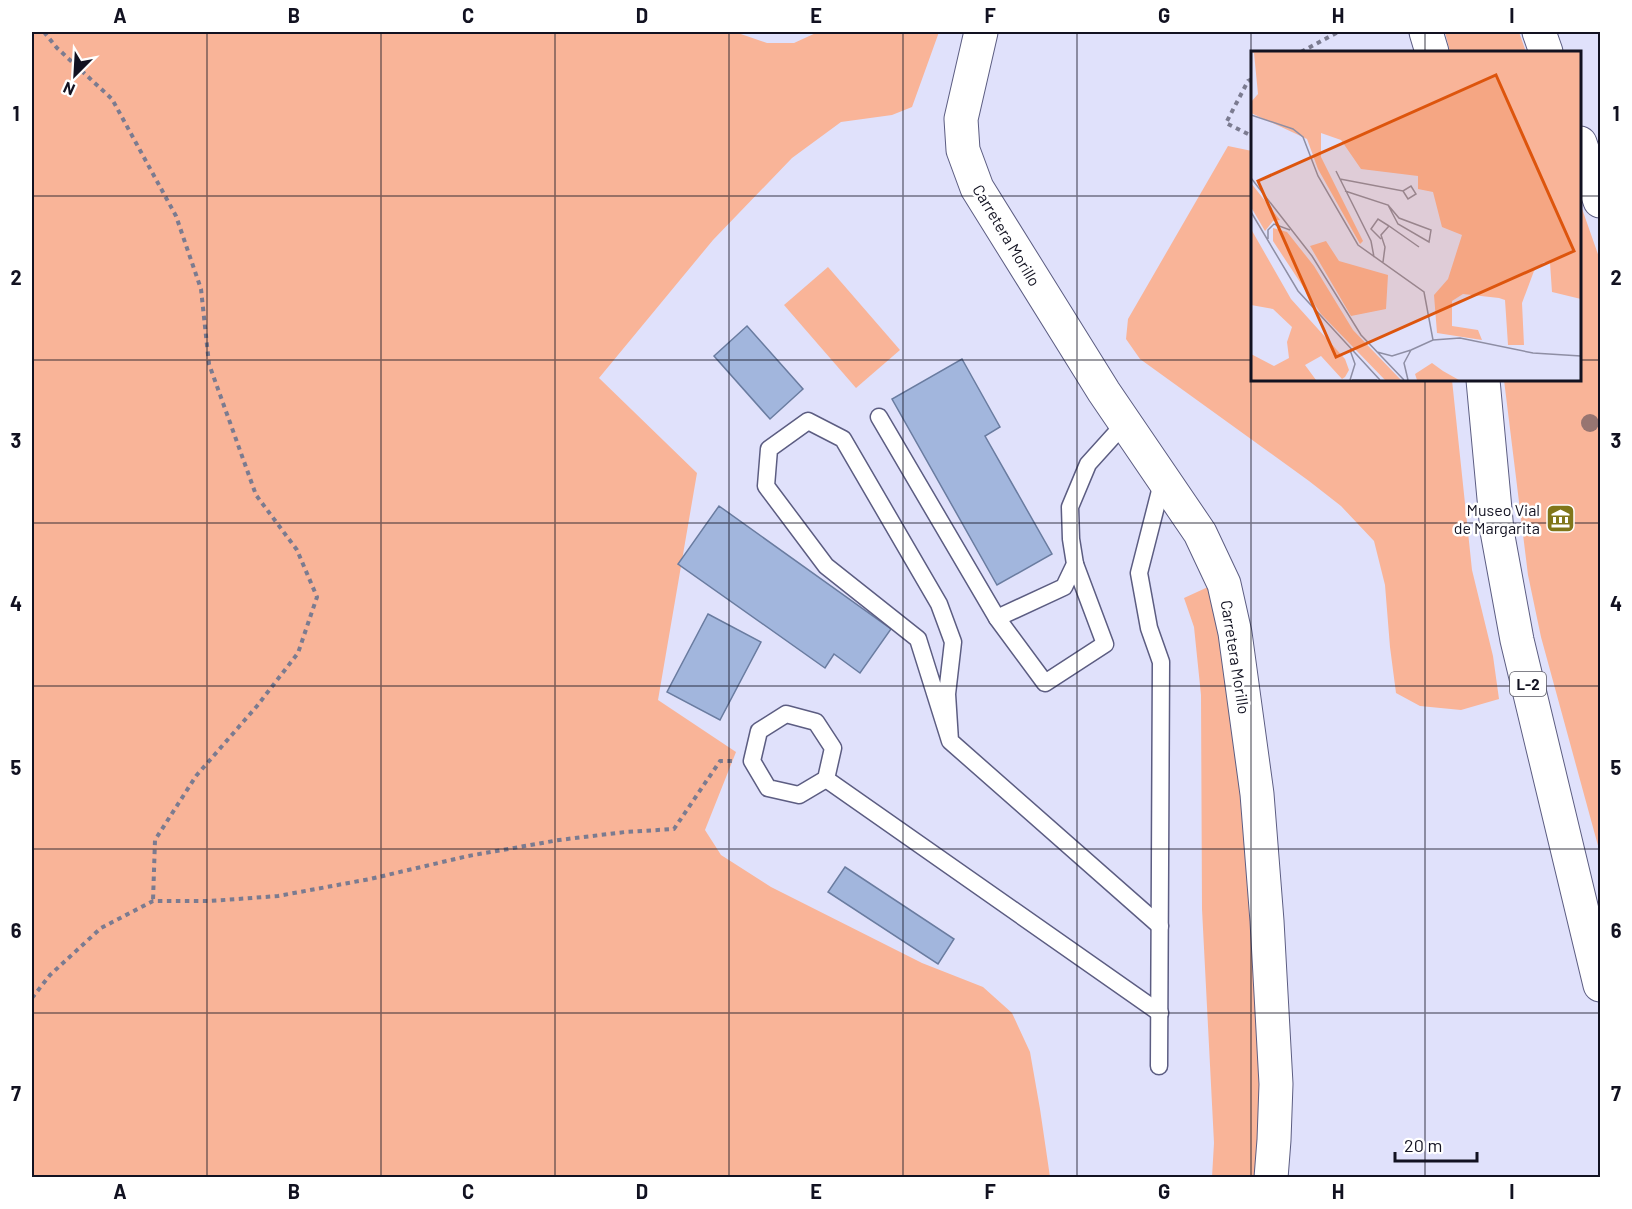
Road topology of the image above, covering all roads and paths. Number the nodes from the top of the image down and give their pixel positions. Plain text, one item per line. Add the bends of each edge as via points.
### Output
1 (44, 32) edge
2 (981, 32) edge
3 (1338, 32) edge
4 (1426, 32) edge
5 (1539, 32) edge
6 (1303, 51) edge
7 (1432, 51) edge
8 (1546, 51) edge
9 (1251, 80) edge
10 (1251, 136) edge
11 (1581, 146) edge
12 (1600, 201) edge
13 (1483, 381) edge
14 (879, 417) dead end
15 (1125, 423) junction
16 (1163, 478) junction
17 (1075, 564) junction
18 (997, 618) junction
19 (950, 741) junction
20 (752, 761) junction
21 (826, 779) junction
22 (1559, 810) junction
23 (1600, 885) edge
24 (153, 901) junction
25 (1160, 926) junction
26 (1600, 985) edge
27 (32, 998) edge
28 (1160, 1013) junction
29 (1159, 1066) dead end
30 (1271, 1178) edge

1 - 24 path via 112,99 176,216 201,289 209,364 256,495 297,550 317,597 298,653 196,776 155,840
2 - 15 street, Carretera Morillo via 961,119 963,150 977,188
3 - 6 path
4 - 7 street
5 - 8 street
9 - 10 path via 1226,123
11 - 12 street
13 - 22 street, L-2 via 1497,531 1517,640
14 - 18 lane
15 - 16 street, Carretera Morillo
15 - 17 lane via 1088,464 1070,507
16 - 25 lane via 1139,573 1149,628 1161,662
16 - 30 street, Carretera Morillo via 1200,533 1224,584 1235,633 1257,794 1267,921 1276,1084
17 - 18 lane via 1064,587
17 - 18 lane via 1105,644 1045,683
19 - 19 lane via 918,639 826,566 766,486 769,449 808,421 843,439 939,604 952,642 947,694
19 - 25 lane
20 - 21 lane via 768,788 799,795
20 - 21 lane via 759,731 786,714 816,722 833,748
20 - 24 path via 720,761 674,829 559,840 278,896
21 - 28 lane
22 - 23 street, L-2
22 - 26 street, L-2
24 - 27 path via 101,928 50,975
25 - 28 lane
28 - 29 lane

